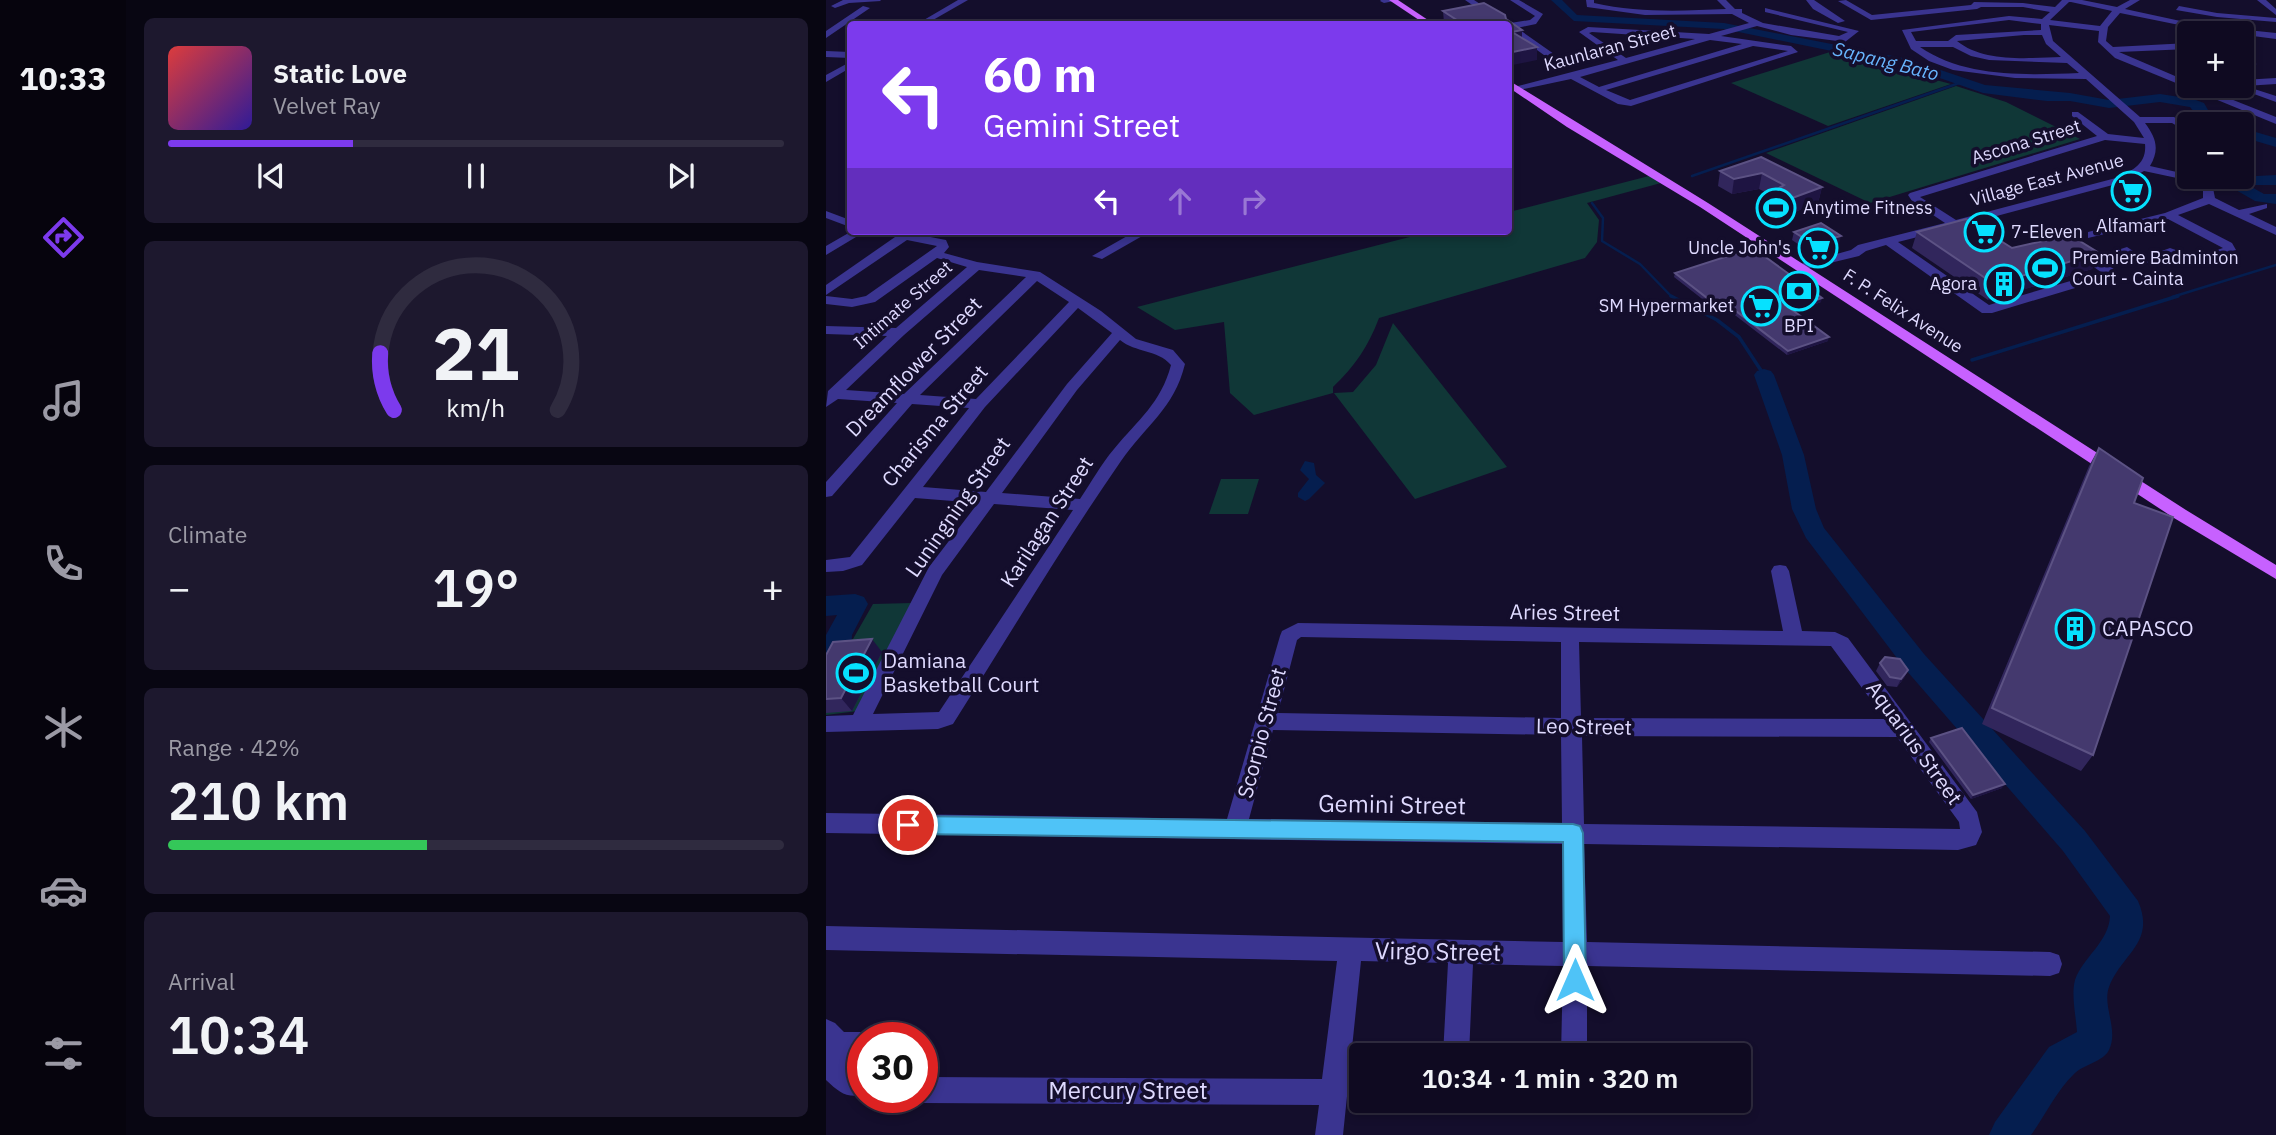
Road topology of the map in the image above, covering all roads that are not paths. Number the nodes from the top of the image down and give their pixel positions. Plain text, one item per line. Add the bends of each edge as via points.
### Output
1 (964, 0) edge
2 (1390, 0) edge
3 (1469, 0) edge
4 (1514, 0) edge
5 (1590, 0) edge
6 (1721, 0) edge
7 (1853, 0) edge
8 (2069, 0) edge
9 (2136, 0) edge
10 (2199, 0) edge
11 (2261, 0) edge
12 (877, 1) edge
13 (1672, 1) edge
14 (1971, 2) edge
15 (1810, 5) edge
16 (1892, 5) dead end
17 (831, 6) edge
18 (854, 7) junction
19 (1794, 8) dead end
20 (2179, 8) junction
21 (2274, 9) edge
22 (1768, 10) junction
23 (1854, 10) junction
24 (2056, 10) junction
25 (2117, 10) junction
26 (1731, 11) junction
27 (1674, 12) junction
28 (2158, 19) junction
29 (2276, 19) edge
30 (926, 21) edge
31 (1415, 21) edge
32 (1425, 21) edge
33 (1503, 21) edge
34 (2045, 21) junction
35 (826, 22) edge
36 (2177, 22) edge
37 (1755, 24) junction
38 (1512, 25) edge
39 (1838, 25) junction
40 (1512, 27) edge
41 (2102, 29) junction
42 (2045, 33) junction
43 (2254, 34) joint
44 (826, 35) edge
45 (2276, 36) edge
46 (1710, 37) junction
47 (1756, 43) junction
48 (1911, 44) junction
49 (1953, 44) junction
50 (2276, 46) edge
51 (2177, 47) edge
52 (2111, 50) junction
53 (826, 54) edge
54 (847, 55) edge
55 (1551, 56) dead end
56 (2068, 60) junction
57 (1625, 61) junction
58 (847, 67) edge
59 (1572, 76) junction
60 (2087, 76) junction
61 (826, 79) edge
62 (1512, 79) edge
63 (2177, 81) edge
64 (2276, 81) edge
65 (2254, 82) edge
66 (1598, 90) junction
67 (1525, 91) edge
68 (2254, 92) edge
69 (2219, 98) edge
70 (2276, 99) edge
71 (2075, 114) dead end
72 (2138, 120) junction
73 (2276, 121) edge
74 (2177, 122) edge
75 (2105, 137) junction
76 (2151, 142) junction
77 (2144, 168) junction
78 (2177, 172) edge
79 (2173, 173) junction
80 (2209, 200) junction
81 (2263, 206) dead end
82 (826, 214) edge
83 (2238, 214) junction
84 (2169, 215) junction
85 (847, 223) edge
86 (1954, 224) junction
87 (2276, 231) edge
88 (853, 235) edge
89 (900, 235) edge
90 (1137, 235) edge
91 (2092, 235) dead end
92 (905, 236) junction
93 (1974, 237) edge
94 (1888, 241) junction
95 (2067, 242) edge
96 (826, 251) edge
97 (2127, 251) dead end
98 (935, 254) junction
99 (1098, 256) dead end
100 (2216, 256) junction
101 (2150, 260) dead end
102 (2096, 261) junction
103 (1809, 262) junction
104 (976, 266) junction
105 (2233, 266) dead end
106 (1037, 275) junction
107 (826, 291) edge
108 (826, 300) edge
109 (1076, 302) junction
110 (832, 330) edge
111 (899, 332) junction
112 (1120, 332) junction
113 (826, 343) edge
114 (829, 398) edge
115 (908, 399) junction
116 (980, 404) junction
117 (826, 492) edge
118 (909, 492) junction
119 (991, 497) junction
120 (1085, 505) junction
121 (2276, 561) edge
122 (826, 565) edge
123 (1780, 571) dead end
124 (2276, 573) edge
125 (1289, 636) joint
126 (1570, 636) junction
127 (1794, 638) junction
128 (1841, 643) joint
129 (1265, 721) junction
130 (826, 724) edge
131 (858, 724) junction
132 (1571, 727) junction
133 (1904, 728) junction
134 (826, 823) edge
135 (1235, 830) junction
136 (1573, 833) junction
137 (1958, 840) joint
138 (826, 938) edge
139 (1350, 950) junction
140 (1461, 953) junction
141 (1575, 955) junction
142 (2050, 964) dead end
143 (842, 1041) edge
144 (1457, 1043) edge
145 (1574, 1043) edge
146 (847, 1081) edge
147 (938, 1090) edge
148 (1335, 1092) junction
149 (1329, 1135) edge

1 - 30 street
2 - 31 main road
2 - 32 main road
3 - 33 street
4 - 38 street via 1540,16 1533,22
5 - 27 street via 1590,5 1608,8
6 - 26 street
7 - 23 street via 1841,2
8 - 24 street
8 - 25 street
9 - 25 street
10 - 20 street
11 - 21 street
12 - 17 street
13 - 27 street
14 - 23 street via 1977,7 1871,18
14 - 24 street
15 - 39 street via 1839,19
16 - 23 street
17 - 18 street
18 - 35 street
18 - 44 street via 866,8
19 - 22 street
20 - 28 street
20 - 29 street
22 - 26 street
22 - 39 street
24 - 34 street
25 - 28 street
25 - 41 street
26 - 27 street
26 - 37 street
28 - 36 street
34 - 41 street
34 - 42 street
34 - 48 street via 2001,18 1910,27 1906,32
37 - 39 street via 1845,39 1855,30
37 - 46 street, Kaunlaran Street
40 - 55 street
41 - 52 street via 2102,42
42 - 49 street via 1955,38
42 - 56 street, Village East Avenue
43 - 45 street
43 - 50 street
46 - 47 street
46 - 57 street, Kaunlaran Street
46 - 57 street via 1583,32
47 - 66 street
47 - 66 street via 1794,52 1631,103
48 - 49 street
48 - 60 street via 1942,62 1972,70 2015,77
49 - 56 street via 1996,58
51 - 52 street
52 - 63 street
53 - 54 street
56 - 60 street, Village East Avenue
57 - 59 street, Kaunlaran Street
58 - 61 street
59 - 66 street
59 - 67 street, Kaunlaran Street
60 - 72 street, Village East Avenue
62 - 67 main road, F. P. Felix Avenue
64 - 65 street
67 - 103 main road, F. P. Felix Avenue
68 - 70 street
69 - 73 street
71 - 75 street
72 - 74 street
72 - 76 street, Village East Avenue
75 - 76 street, Ascona Street
75 - 86 street, Ascona Street via 1914,196
76 - 77 street, Village East Avenue
77 - 79 street
77 - 86 street, Village East Avenue via 2120,180
78 - 79 street
79 - 80 street via 2207,186
80 - 83 street
80 - 84 street
81 - 83 street
82 - 85 street
83 - 87 street
84 - 91 street
84 - 100 street via 2230,248
86 - 93 street
86 - 94 street, Village East Avenue
88 - 96 street
89 - 92 street
90 - 99 street
92 - 98 street via 942,243
92 - 107 street
94 - 102 street via 1987,310 2111,273
94 - 103 street, Village East Avenue
95 - 102 street
97 - 102 street
98 - 104 street
98 - 108 street via 870,299 852,303
100 - 101 street via 2196,261 2170,253
100 - 105 street
103 - 121 main road, F. P. Felix Avenue
103 - 124 main road, F. P. Felix Avenue via 2180,514
104 - 106 street
104 - 111 street, Intimate Street
106 - 109 street
106 - 115 street, Dreamflower Street
109 - 112 street
109 - 116 street, Charisma Street
110 - 111 street
110 - 113 street
111 - 114 street, Intimate Street
112 - 119 street, Luningning Street via 1072,387
112 - 120 street, Karilagan Street via 1131,342 1168,354 1178,364 1172,387 1155,414 1117,455
114 - 115 street
115 - 116 street
115 - 117 street, Dreamflower Street
116 - 118 street, Charisma Street
118 - 119 street
118 - 122 street, Charisma Street via 856,561
119 - 120 street
119 - 131 street, Luningning Street via 935,572
120 - 131 street, Karilagan Street via 946,718
123 - 127 street
125 - 126 street, Aries Street via 1298,630
125 - 129 street, Scorpio Street
126 - 127 street, Aries Street
126 - 132 street
127 - 128 street, Aries Street
128 - 133 street, Aquarius Street
129 - 132 street, Leo Street
129 - 135 street, Scorpio Street
130 - 131 street
132 - 133 street, Leo Street
132 - 136 street
133 - 137 street, Aquarius Street via 1969,819 1972,832
134 - 135 street, Gemini Street
135 - 136 street, Gemini Street
136 - 137 street, Gemini Street
136 - 141 street
138 - 139 street, Virgo Street
139 - 140 street, Virgo Street
139 - 148 street
140 - 141 street, Virgo Street
140 - 144 street
141 - 142 street, Virgo Street
141 - 145 street
143 - 146 street via 834,1070
147 - 148 street, Mercury Street
148 - 149 street

